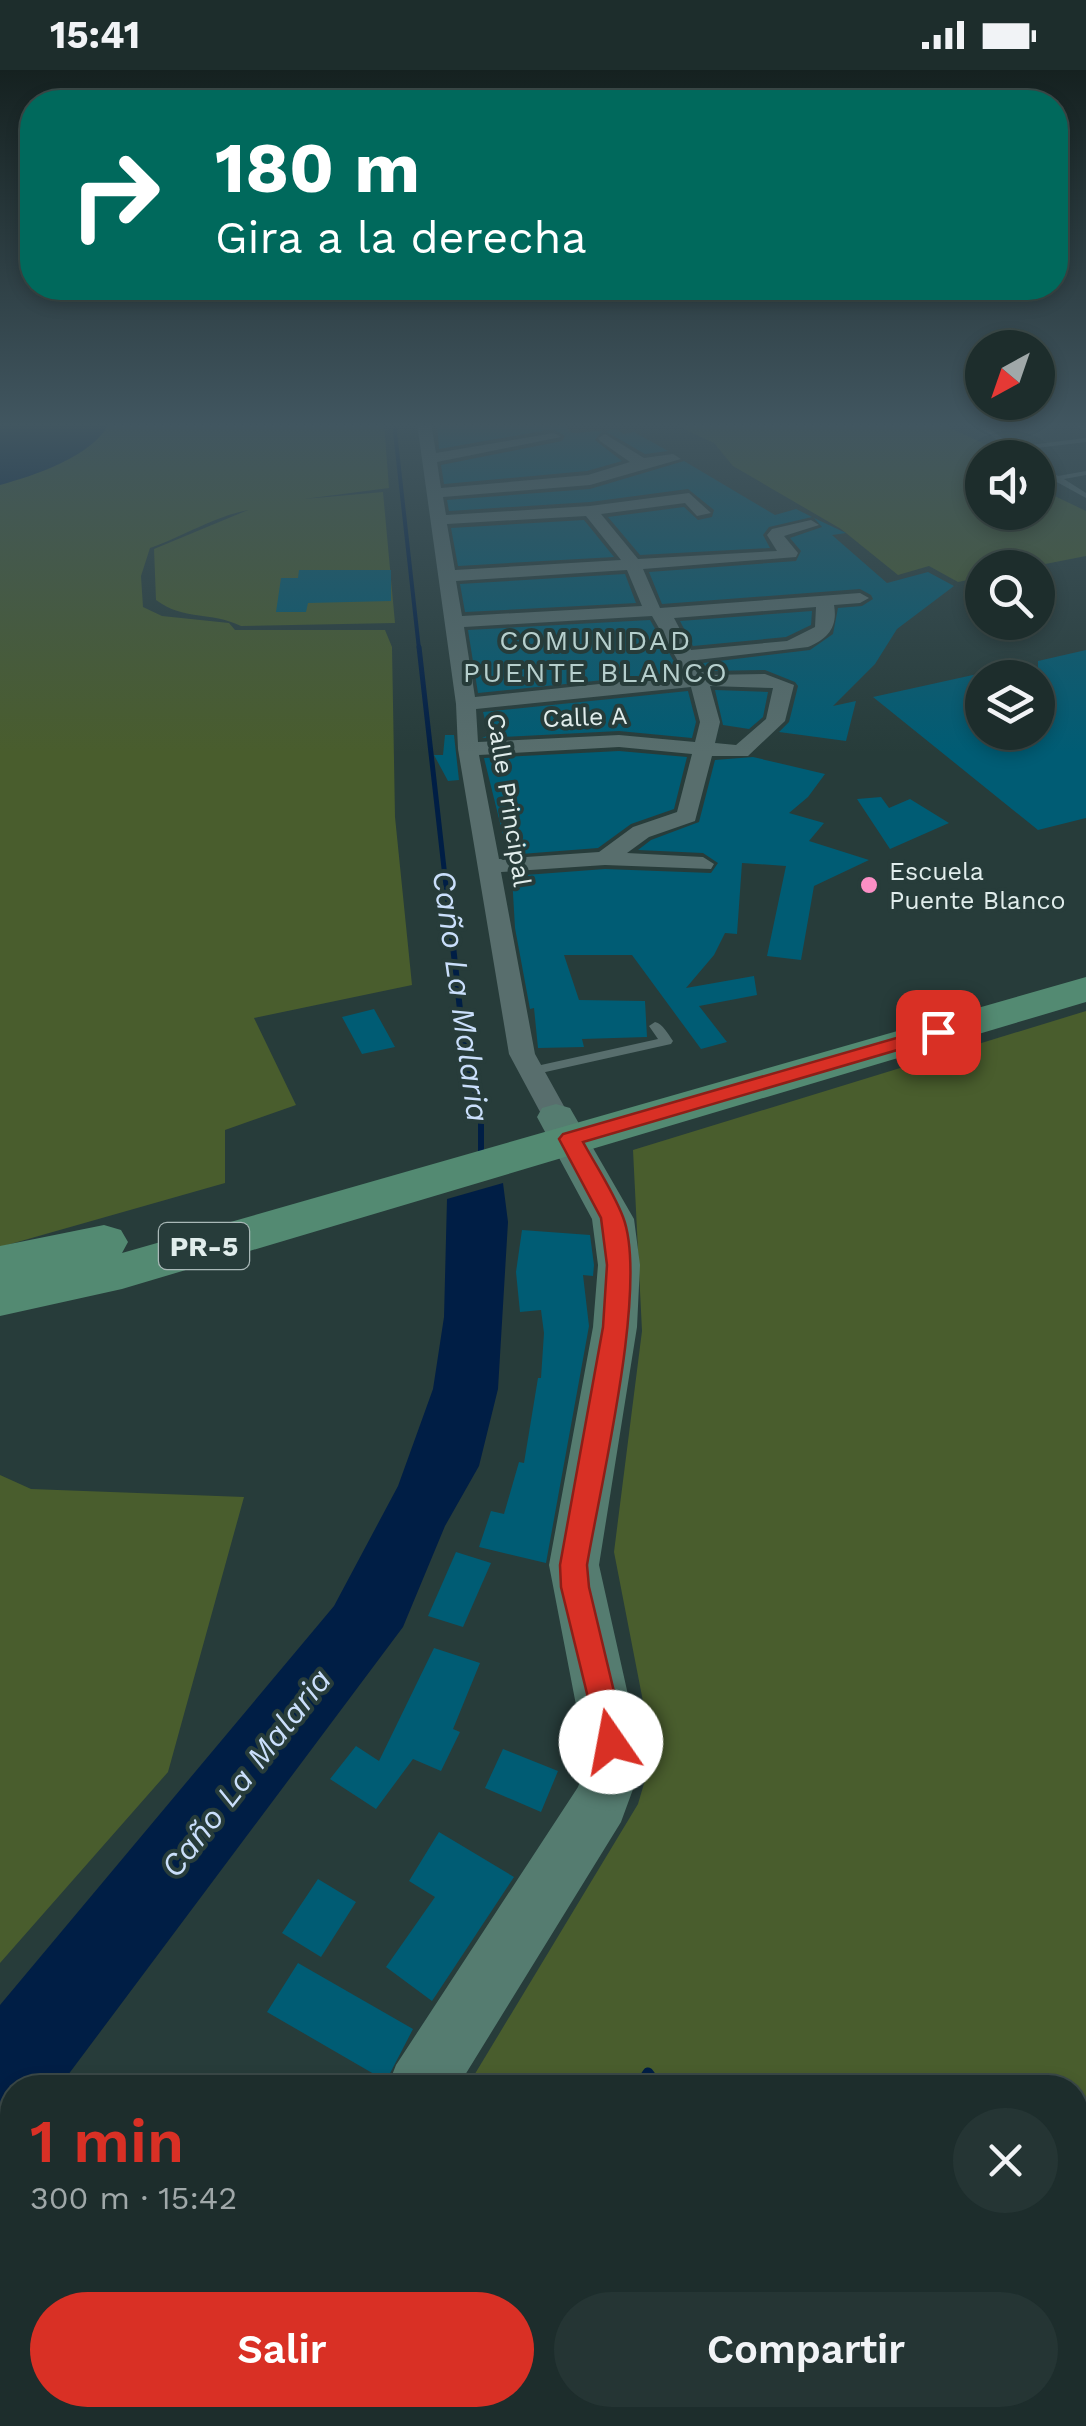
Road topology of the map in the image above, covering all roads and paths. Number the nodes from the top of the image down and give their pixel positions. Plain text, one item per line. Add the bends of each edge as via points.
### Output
1 (439, 533) edge
2 (608, 533) edge
3 (782, 533) edge
4 (632, 564) junction
5 (445, 576) junction
6 (860, 598) dead end
7 (824, 600) junction
8 (658, 612) junction
9 (452, 622) junction
10 (686, 656) junction
11 (699, 681) junction
12 (466, 704) junction
13 (703, 748) junction
14 (468, 750) junction
15 (605, 858) junction
16 (703, 864) dead end
17 (490, 866) junction
18 (1086, 963) edge
19 (1086, 989) edge
20 (656, 1026) dead end
21 (532, 1071) junction
22 (549, 1132) junction
23 (398, 1175) junction
24 (0, 1262) edge
25 (0, 1298) edge
26 (427, 2075) edge

1 - 5 street, Calle Principal
2 - 4 street
3 - 4 street via 774,535 790,552 778,556
4 - 5 street
4 - 8 street
5 - 9 street, Calle Principal
6 - 7 street
7 - 8 street via 775,596
7 - 10 street via 827,624 803,645
8 - 9 street
8 - 10 street
9 - 12 street, Calle Principal
10 - 11 street
11 - 12 street
11 - 13 street via 710,722
11 - 13 street, Calle A via 759,678 784,685 775,721 741,752
12 - 14 street, Calle Principal
13 - 14 street, Calle A via 619,742
13 - 15 street via 686,816 641,832
14 - 17 street, Calle Principal
15 - 16 street
15 - 17 street
17 - 21 street, Calle Principal via 522,1054
18 - 22 main road, PR-5
19 - 22 main road, PR-5
20 - 21 lane via 666,1041
21 - 22 street, Calle Principal
22 - 23 main road, PR-5
22 - 26 street via 612,1218 619,1265 615,1327 574,1565 615,1762 601,1802
23 - 24 main road, PR-5
23 - 25 main road, PR-5 via 122,1271

